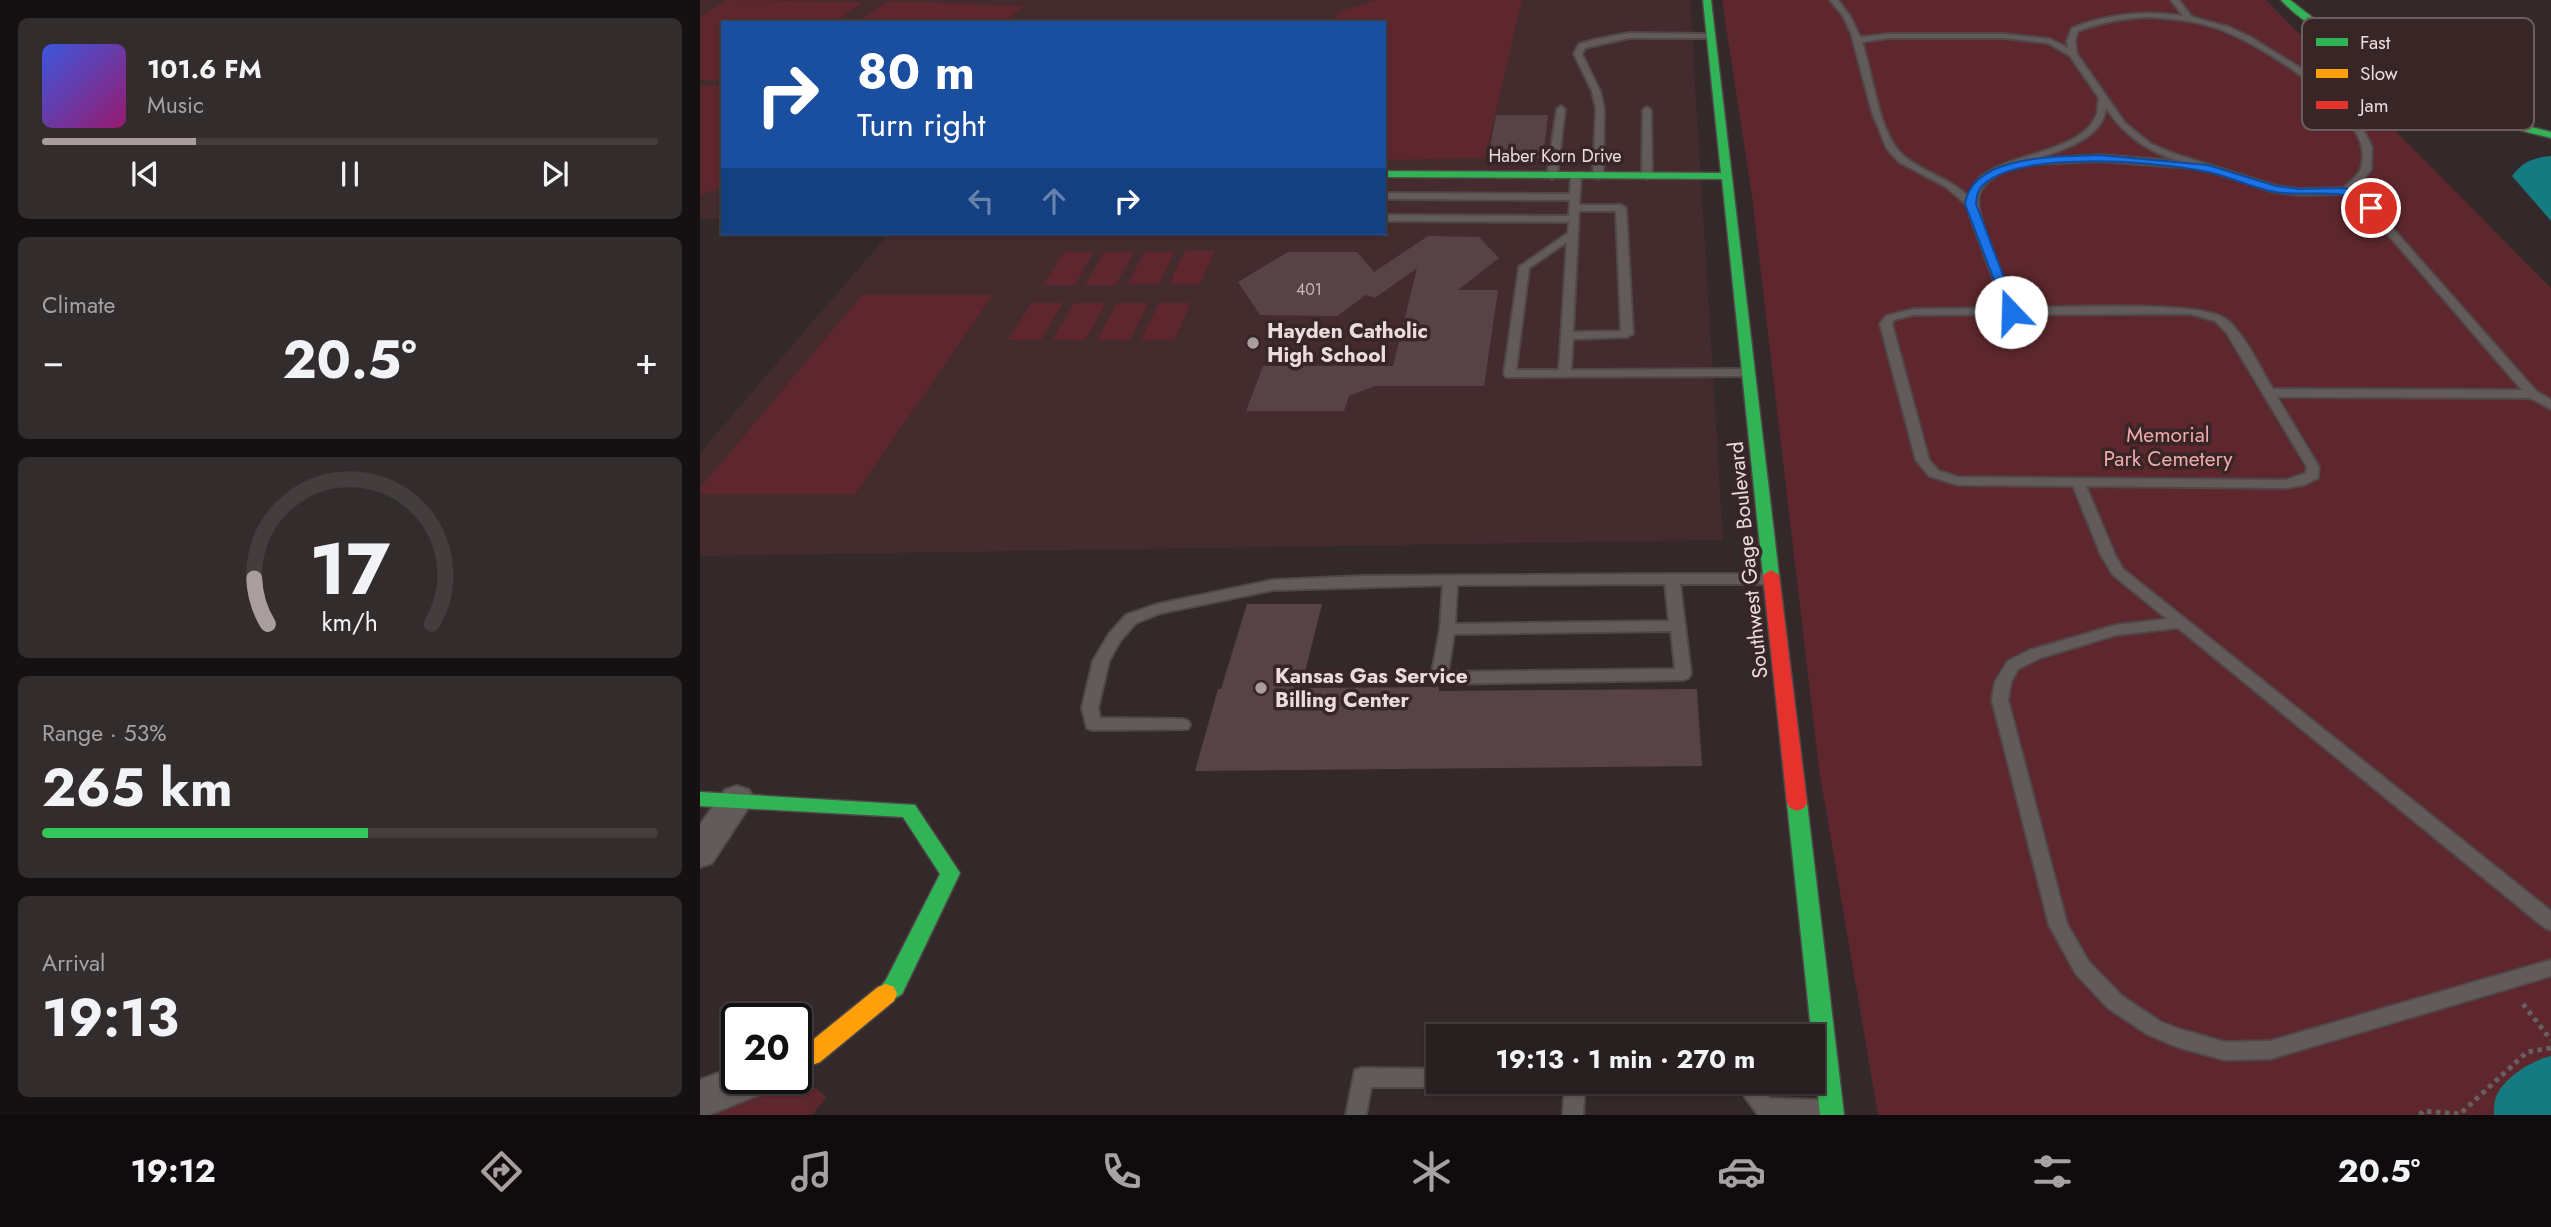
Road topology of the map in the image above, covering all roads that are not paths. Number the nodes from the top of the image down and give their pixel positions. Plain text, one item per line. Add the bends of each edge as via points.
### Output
1 (1707, 0) edge
2 (1834, 0) edge
3 (2175, 0) edge
4 (2285, 0) edge
5 (2309, 18) edge
6 (2190, 20) junction
7 (2066, 32) junction
8 (1711, 36) junction
9 (2018, 36) junction
10 (1856, 40) junction
11 (2073, 54) junction
12 (2302, 72) edge
13 (2103, 99) junction
14 (1561, 109) dead end
15 (1647, 110) dead end
16 (2358, 130) edge
17 (2526, 130) edge
18 (2551, 135) edge
19 (2020, 163) junction
20 (2208, 168) junction
21 (1386, 174) edge
22 (1552, 176) junction
23 (1576, 176) junction
24 (1598, 176) junction
25 (1647, 176) junction
26 (1727, 176) junction
27 (2346, 191) junction
28 (1386, 196) edge
29 (1970, 204) junction
30 (1574, 208) junction
31 (1386, 218) edge
32 (1573, 233) junction
33 (2011, 312) junction
34 (1567, 336) junction
35 (1565, 373) junction
36 (1748, 373) junction
37 (2271, 393) junction
38 (2532, 394) junction
39 (2551, 405) edge
40 (2078, 482) junction
41 (1672, 579) junction
42 (1772, 579) junction
43 (1450, 581) junction
44 (2179, 623) junction
45 (1677, 626) junction
46 (1447, 629) junction
47 (1182, 725) dead end
48 (700, 799) edge
49 (737, 799) junction
50 (700, 853) edge
51 (2551, 922) edge
52 (2551, 968) edge
53 (812, 1055) edge
54 (1426, 1078) edge
55 (721, 1092) edge
56 (1574, 1094) edge
57 (1754, 1094) edge
58 (701, 1101) edge
59 (1831, 1113) edge
60 (1356, 1115) edge
61 (1573, 1115) edge

1 - 8 main road, Southwest Gage Boulevard
2 - 10 lane
3 - 6 lane
4 - 5 main road
6 - 7 lane via 2130,16
6 - 12 lane via 2226,29
7 - 9 lane
7 - 11 lane
8 - 24 lane via 1598,39 1582,46 1578,54 1597,91 1600,110
8 - 26 main road, Southwest Gage Boulevard
9 - 10 lane
9 - 11 lane via 2050,41
10 - 29 lane via 1892,150 1948,184
11 - 13 lane
13 - 19 lane via 2094,126 2061,147
13 - 20 lane via 2131,135
14 - 22 lane
15 - 25 lane
16 - 27 lane via 2367,148 2362,178
17 - 18 main road
19 - 20 lane via 2098,158
19 - 29 lane via 1980,182
20 - 27 lane via 2275,189
21 - 22 main road, Haber Korn Drive
22 - 23 main road, Haber Korn Drive
23 - 24 main road, Haber Korn Drive
23 - 30 lane
24 - 25 main road, Haber Korn Drive
25 - 26 main road, Haber Korn Drive
26 - 36 main road, Southwest Gage Boulevard
27 - 38 lane via 2371,208
28 - 30 lane
29 - 33 lane
30 - 31 lane
30 - 32 lane
30 - 34 lane via 1621,208 1627,334
32 - 34 lane
32 - 35 lane via 1524,267 1510,374
33 - 37 lane via 2208,314 2231,330
33 - 40 lane via 1913,312 1890,318 1886,324 1919,453 1925,466 1942,479
34 - 35 lane
35 - 36 lane
36 - 42 main road, Southwest Gage Boulevard
37 - 38 lane
37 - 40 lane via 2313,467 2313,475 2299,482
38 - 39 lane
40 - 44 lane via 2118,572
41 - 42 lane
41 - 43 lane
41 - 45 lane
42 - 59 main road, Southwest Gage Boulevard
43 - 46 lane
43 - 47 lane via 1273,585 1131,619 1101,661 1090,708 1093,724
44 - 51 lane
44 - 52 lane via 2116,630 2035,654 2013,665 2003,682 2000,700 2058,925 2072,956 2099,989 2136,1017 2181,1040 2230,1052 2270,1050
45 - 46 lane
45 - 46 lane via 1683,674 1439,678
48 - 49 main road
49 - 50 street
49 - 53 main road via 908,810 950,873 894,987
54 - 60 lane via 1362,1077
55 - 58 street
56 - 61 lane
57 - 59 lane via 1765,1108

